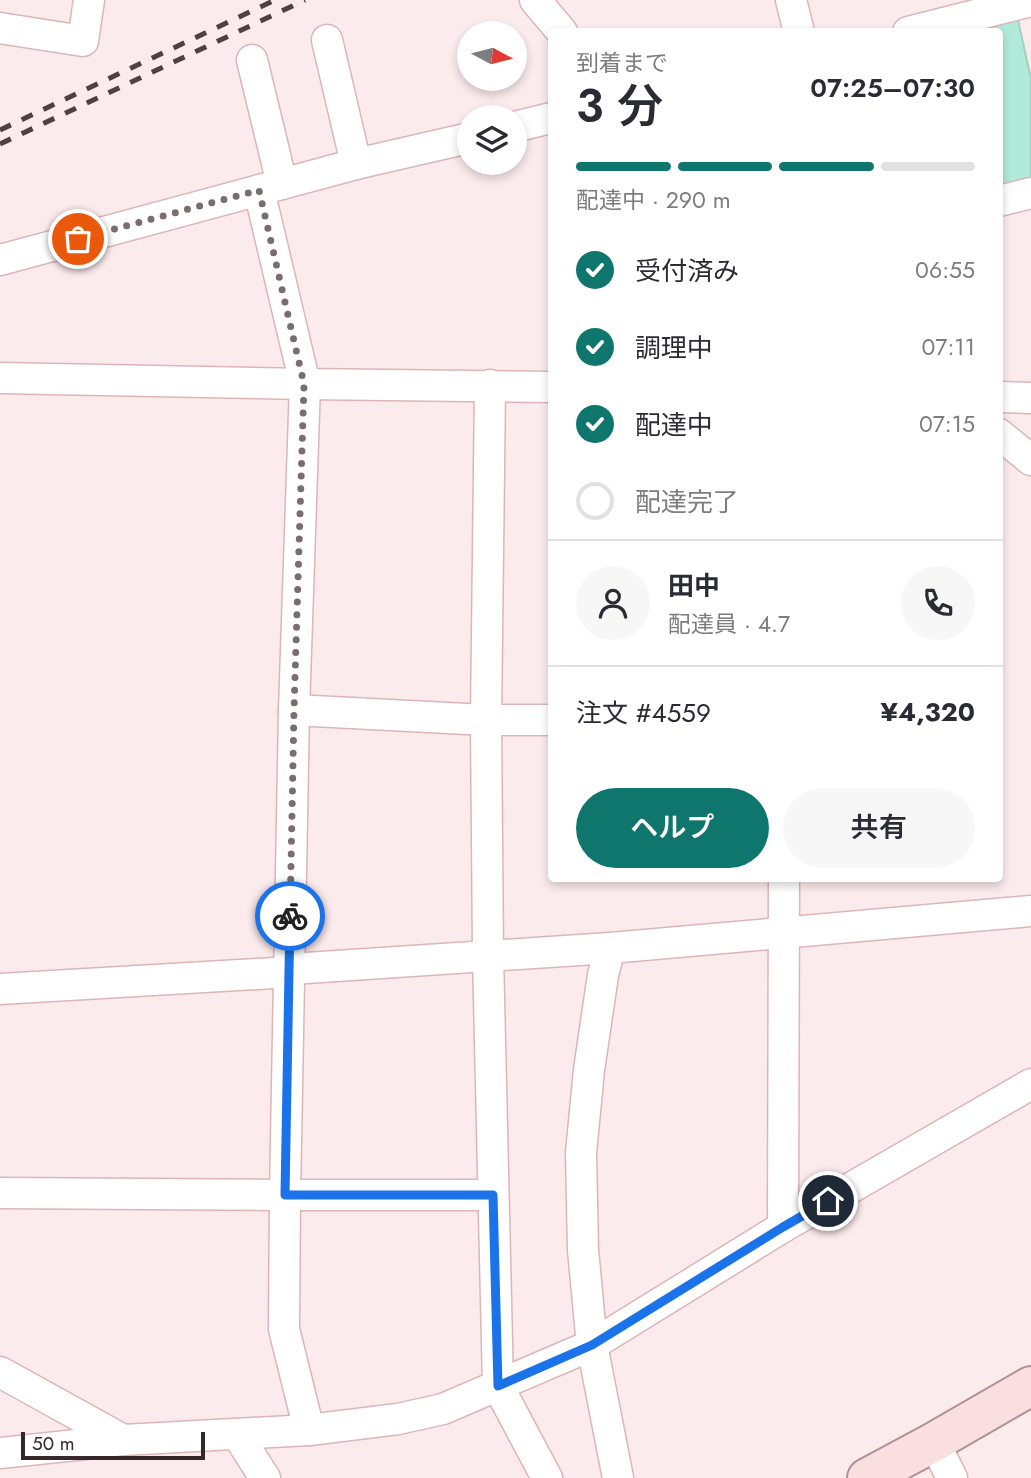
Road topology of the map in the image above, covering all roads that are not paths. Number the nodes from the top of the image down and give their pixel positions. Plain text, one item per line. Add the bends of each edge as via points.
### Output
1 (89, 0) edge
2 (535, 0) edge
3 (791, 0) edge
4 (1026, 7) edge
5 (0, 28) edge
6 (559, 28) edge
7 (798, 28) edge
8 (927, 28) edge
9 (327, 40) dead end
10 (252, 60) dead end
11 (548, 119) edge
12 (527, 124) edge
13 (457, 141) edge
14 (356, 164) junction
15 (271, 187) junction
16 (1031, 193) edge
17 (1003, 200) edge
18 (0, 260) edge
19 (0, 378) edge
20 (304, 384) junction
21 (490, 385) junction
22 (548, 387) edge
23 (1003, 397) edge
24 (1031, 398) edge
25 (1003, 438) edge
26 (1031, 460) edge
27 (294, 710) junction
28 (486, 720) junction
29 (548, 720) edge
30 (784, 882) edge
31 (1031, 911) edge
32 (783, 933) junction
33 (610, 948) junction
34 (488, 955) junction
35 (289, 970) junction
36 (0, 989) edge
37 (1031, 1084) edge
38 (0, 1193) edge
39 (285, 1195) junction
40 (493, 1195) junction
41 (783, 1227) junction
42 (592, 1345) junction
43 (0, 1372) edge
44 (498, 1386) junction
45 (1031, 1386) edge
46 (309, 1430) junction
47 (237, 1434) junction
48 (123, 1440) junction
49 (934, 1442) junction
50 (0, 1453) edge
51 (265, 1478) edge
52 (547, 1478) edge
53 (618, 1478) edge
54 (867, 1478) edge
55 (952, 1478) edge

1 - 5 street via 83,41
2 - 6 street
3 - 7 street
4 - 8 street
9 - 14 street
10 - 15 street
11 - 12 street
13 - 14 street
14 - 15 street
15 - 18 street
15 - 20 street
16 - 17 street
19 - 20 street
20 - 21 street
20 - 27 street
21 - 22 street
21 - 28 street
23 - 24 street
25 - 26 street
27 - 28 street
27 - 35 street
28 - 29 street
28 - 34 street
30 - 32 street
31 - 32 street
32 - 33 street
32 - 41 street
33 - 34 street
33 - 42 street via 589,1070 581,1153 583,1250
34 - 35 street
34 - 40 street
35 - 36 street
35 - 39 street
37 - 41 street
38 - 39 street
39 - 40 street
39 - 46 street via 284,1329
40 - 44 street
41 - 42 street
42 - 44 street
42 - 53 street
43 - 48 street
44 - 46 street via 443,1409
44 - 52 street
45 - 49 main road
46 - 47 street
47 - 48 street
47 - 51 street
48 - 50 street
49 - 54 main road
49 - 55 street

